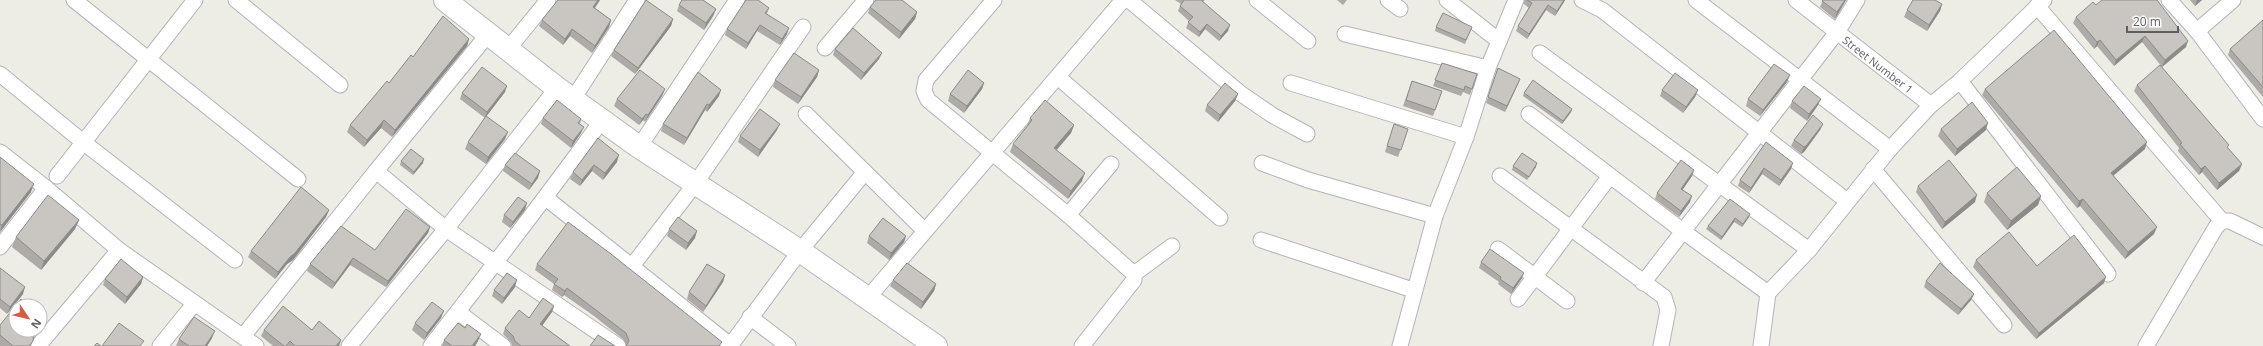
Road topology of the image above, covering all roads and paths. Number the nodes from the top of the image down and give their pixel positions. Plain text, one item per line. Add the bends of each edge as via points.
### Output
1 (74, 0) edge
2 (195, 0) edge
3 (236, 0) edge
4 (445, 0) edge
5 (548, 0) edge
6 (637, 0) edge
7 (737, 0) edge
8 (866, 0) edge
9 (994, 0) edge
10 (1123, 0) edge
11 (1129, 0) edge
12 (1257, 0) edge
13 (1447, 0) edge
14 (1516, 0) edge
15 (1582, 0) edge
16 (1696, 0) edge
17 (1796, 0) edge
18 (1857, 0) edge
19 (2169, 0) edge
20 (2233, 0) edge
21 (2041, 3) edge
22 (803, 27) dead end
23 (2197, 31) junction
24 (1837, 32) junction
25 (489, 33) junction
26 (1345, 34) dead end
27 (1308, 41) dead end
28 (1499, 41) junction
29 (509, 48) junction
30 (825, 48) dead end
31 (1540, 53) dead end
32 (148, 58) junction
33 (1488, 68) junction
34 (0, 74) edge
35 (1058, 76) junction
36 (1800, 81) junction
37 (1960, 81) junction
38 (1291, 83) dead end
39 (340, 85) dead end
40 (565, 94) junction
41 (1930, 105) junction
42 (806, 114) dead end
43 (1529, 114) dead end
44 (2263, 119) edge
45 (602, 120) junction
46 (1761, 133) junction
47 (1307, 134) dead end
48 (1466, 136) junction
49 (83, 142) junction
50 (639, 147) junction
51 (1890, 149) junction
52 (0, 152) edge
53 (991, 152) junction
54 (1262, 163) dead end
55 (1111, 164) dead end
56 (1873, 169) junction
57 (376, 171) junction
58 (865, 172) junction
59 (58, 176) dead end
60 (1500, 176) dead end
61 (1610, 176) junction
62 (298, 179) dead end
63 (695, 184) junction
64 (1721, 185) junction
65 (46, 188) junction
66 (546, 198) junction
67 (1847, 201) junction
68 (1068, 215) junction
69 (1435, 216) junction
70 (1220, 218) dead end
71 (2222, 221) junction
72 (446, 229) junction
73 (1571, 229) junction
74 (925, 230) junction
75 (1684, 232) junction
76 (2263, 237) edge
77 (1261, 240) dead end
78 (1172, 246) dead end
79 (0, 247) edge
80 (1498, 249) dead end
81 (119, 250) junction
82 (1809, 250) junction
83 (800, 251) junction
84 (235, 260) dead end
85 (495, 261) junction
86 (632, 266) junction
87 (1134, 274) junction
88 (2108, 274) dead end
89 (1535, 277) junction
90 (1643, 283) junction
91 (1413, 290) junction
92 (1768, 293) junction
93 (867, 299) junction
94 (1518, 299) dead end
95 (1567, 301) dead end
96 (194, 304) junction
97 (458, 312) junction
98 (750, 317) junction
99 (2004, 325) dead end
100 (243, 336) junction
101 (730, 345) edge
102 (38, 346) edge
103 (160, 346) edge
104 (256, 346) edge
105 (349, 346) edge
106 (431, 346) edge
107 (503, 346) edge
108 (618, 346) edge
109 (788, 346) edge
110 (935, 346) edge
111 (1082, 346) edge
112 (1400, 346) edge
113 (1661, 346) edge
114 (1761, 346) edge
115 (2146, 346) edge

1 - 32 street
2 - 32 street
3 - 39 street
4 - 25 street
5 - 29 street
6 - 40 street
7 - 50 street
8 - 30 street
9 - 53 street via 926,80 924,91 928,100
10 - 35 street
11 - 47 street via 1240,93 1272,115
12 - 27 street
13 - 28 street
14 - 28 street
15 - 46 street via 1602,10
16 - 36 street
17 - 24 street
18 - 24 street, Street Number 1
19 - 23 street
20 - 23 street
21 - 37 street
21 - 71 street
22 - 63 street
23 - 44 street
24 - 36 street
24 - 41 street, Street Number 1
25 - 29 street
25 - 57 street
26 - 33 street
28 - 33 street
29 - 40 street
31 - 64 street
32 - 49 street
32 - 62 street
33 - 48 street
34 - 49 street
35 - 53 street
35 - 70 street
36 - 46 street
36 - 51 street
37 - 41 street
37 - 88 street
38 - 48 street
40 - 45 street
40 - 72 street
41 - 51 street
42 - 58 street
43 - 61 street
45 - 50 street
45 - 66 street
46 - 64 street
46 - 67 street
48 - 69 street
49 - 59 street
49 - 84 street
50 - 63 street
51 - 56 street
52 - 65 street
53 - 68 street
53 - 74 street
54 - 69 street via 1308,180
55 - 68 street
56 - 67 street
56 - 99 street
57 - 72 street
57 - 100 street
58 - 74 street
58 - 83 street
60 - 73 street
61 - 73 street
61 - 75 street
63 - 83 street
63 - 86 street
64 - 75 street
64 - 82 street
65 - 79 street
65 - 81 street
66 - 85 street
66 - 86 street
67 - 82 street
68 - 87 street
69 - 91 street
71 - 76 street via 2230,221
71 - 115 street via 2216,227
72 - 85 street
72 - 105 street
73 - 89 street
73 - 90 street
74 - 93 street
75 - 90 street
75 - 92 street
77 - 91 street
78 - 87 street
80 - 89 street
81 - 96 street
81 - 102 street
82 - 92 street
83 - 93 street
83 - 98 street
85 - 97 street
85 - 108 street
86 - 101 street
87 - 111 street via 1134,280
89 - 94 street
89 - 95 street
90 - 113 street via 1664,297 1667,303
91 - 112 street
92 - 114 street
93 - 110 street
96 - 100 street
96 - 103 street
97 - 106 street
97 - 107 street
98 - 101 street
98 - 109 street
100 - 104 street

